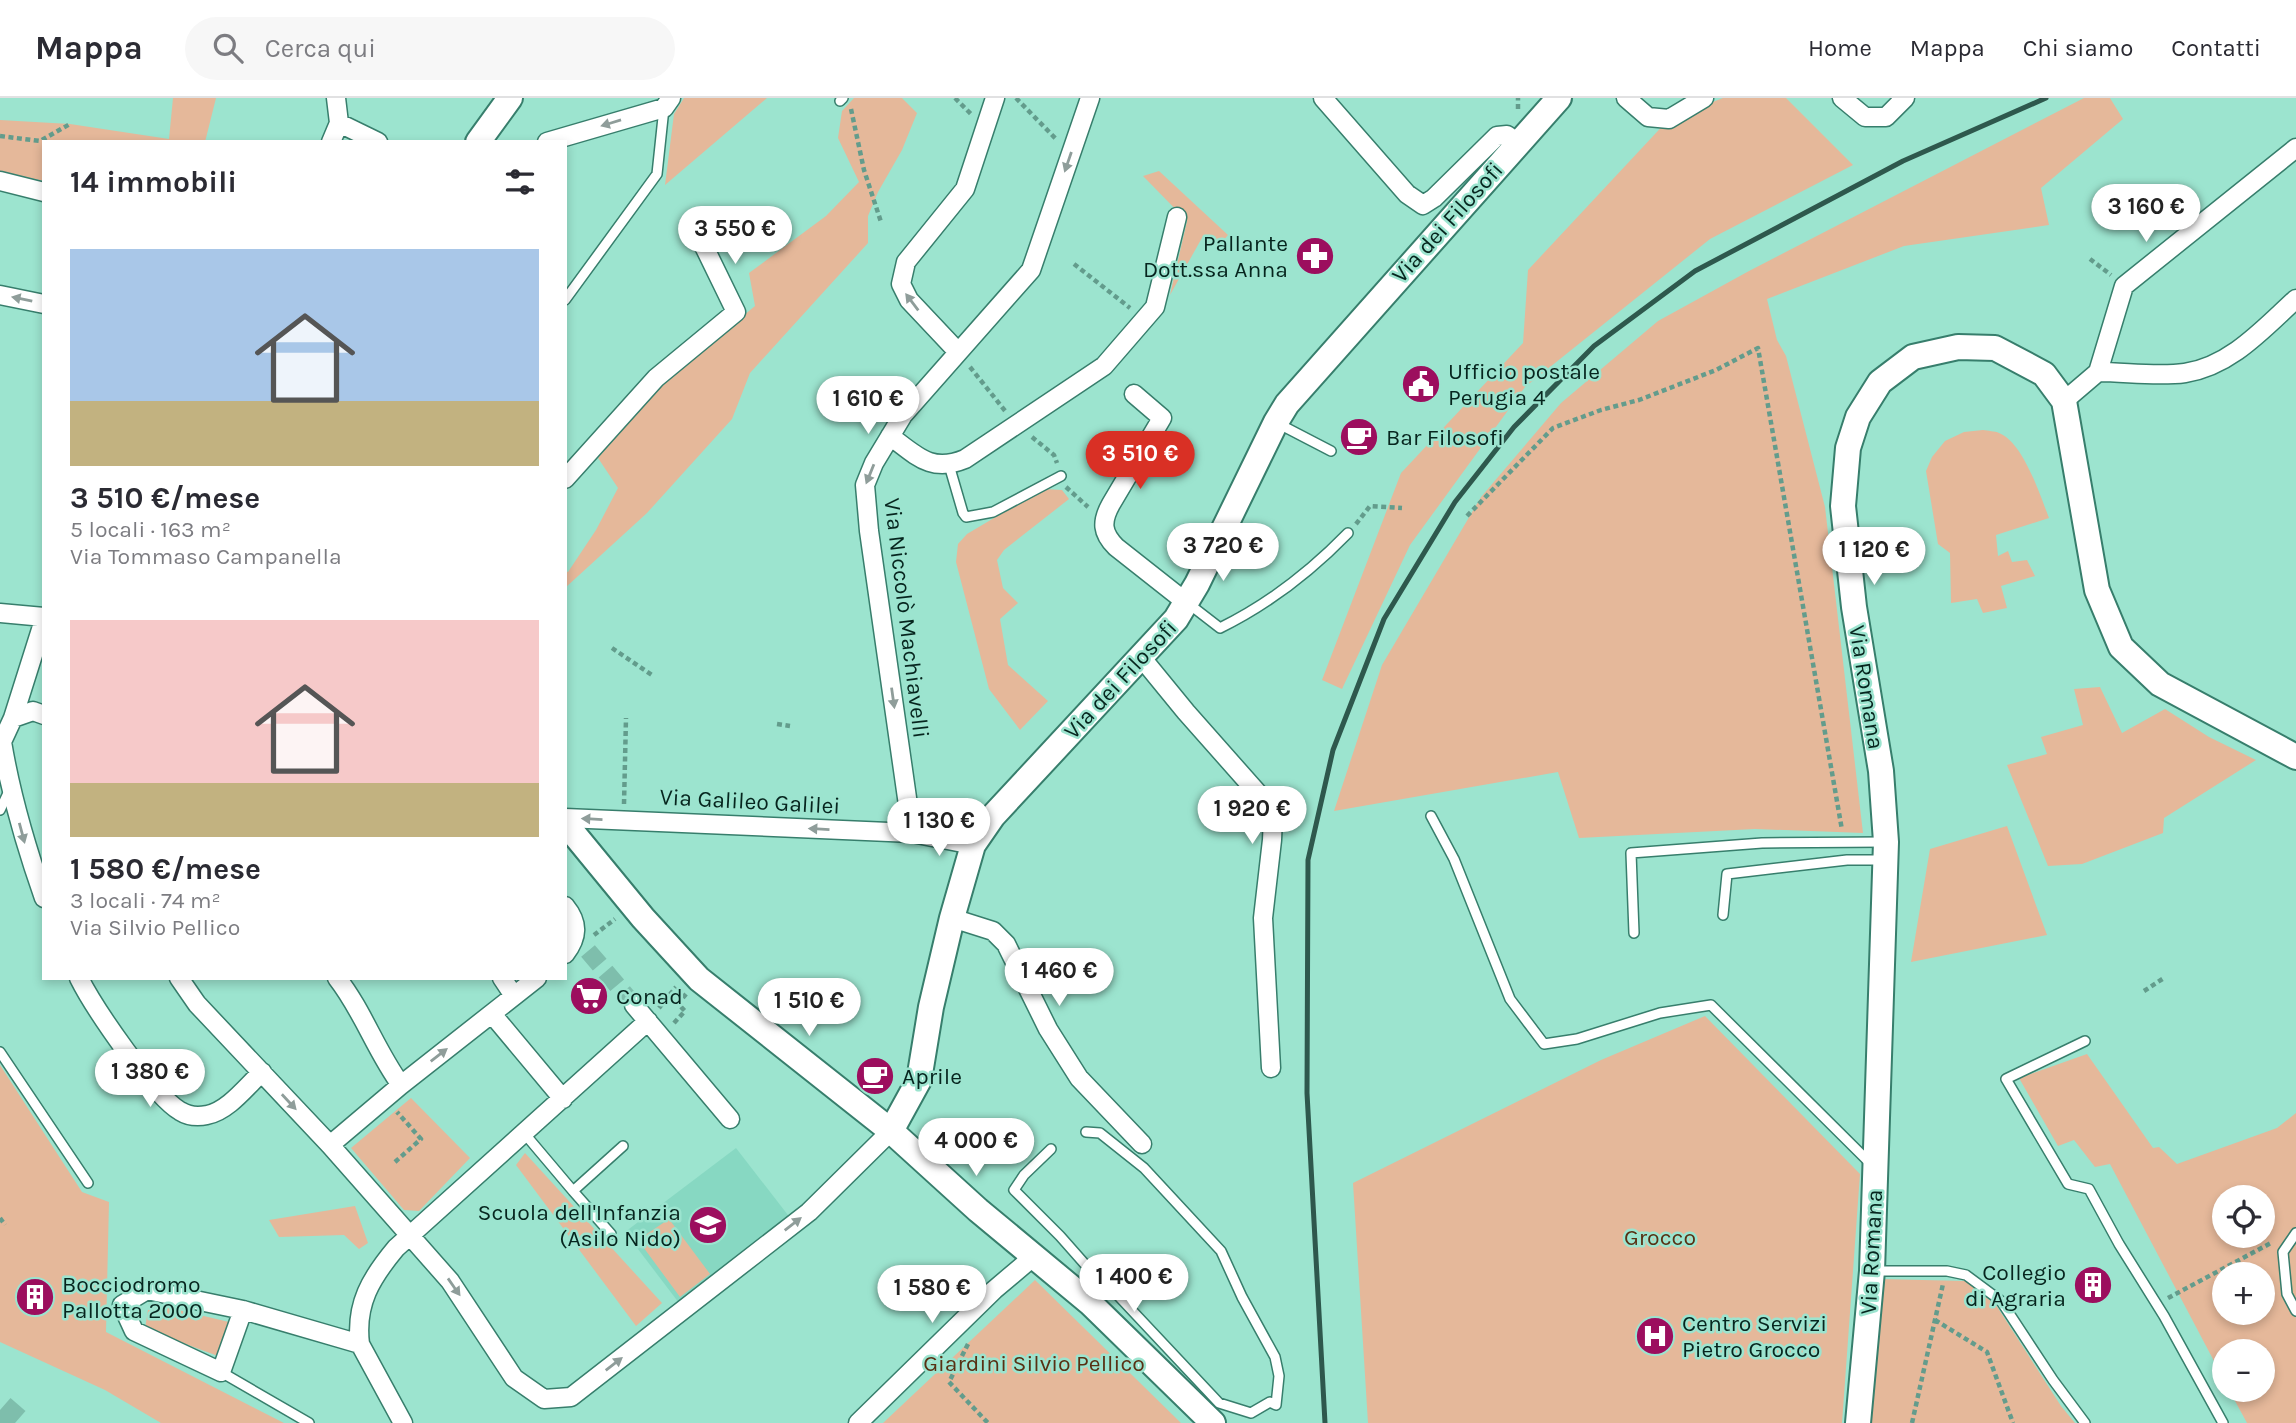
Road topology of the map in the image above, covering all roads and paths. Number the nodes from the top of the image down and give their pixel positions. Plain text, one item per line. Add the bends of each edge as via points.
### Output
1 (336, 98) edge
2 (510, 98) edge
3 (995, 98) edge
4 (1016, 98) edge
5 (1090, 98) edge
6 (1323, 98) edge
7 (1559, 98) edge
8 (1626, 98) edge
9 (1704, 98) edge
10 (1842, 98) edge
11 (1905, 98) edge
12 (844, 99) edge
13 (668, 103) edge
14 (339, 123) junction
15 (70, 124) dead end
16 (0, 136) edge
17 (332, 140) edge
18 (373, 140) edge
19 (479, 140) edge
20 (553, 140) edge
21 (1518, 143) junction
22 (2296, 148) edge
23 (1071, 154) junction
24 (0, 181) edge
25 (42, 192) edge
26 (1177, 217) dead end
27 (881, 222) dead end
28 (699, 236) dead end
29 (1074, 264) dead end
30 (0, 295) edge
31 (567, 297) edge
32 (2296, 299) edge
33 (42, 304) edge
34 (1144, 319) junction
35 (958, 352) junction
36 (2098, 372) junction
37 (1134, 394) dead end
38 (2064, 401) junction
39 (1276, 422) junction
40 (1016, 425) junction
41 (890, 436) junction
42 (1331, 451) dead end
43 (950, 465) junction
44 (567, 477) edge
45 (1061, 477) junction
46 (1402, 508) dead end
47 (1467, 516) dead end
48 (1104, 522) junction
49 (1348, 533) joint
50 (1187, 603) junction
51 (0, 613) edge
52 (42, 618) edge
53 (42, 624) edge
54 (612, 648) dead end
55 (1141, 657) junction
56 (652, 675) dead end
57 (42, 714) edge
58 (13, 718) junction
59 (626, 718) dead end
60 (776, 724) dead end
61 (789, 726) dead end
62 (1, 744) edge
63 (2296, 757) edge
64 (10, 789) junction
65 (0, 810) edge
66 (1431, 816) dead end
67 (567, 818) edge
68 (624, 820) junction
69 (567, 825) edge
70 (912, 833) junction
71 (1843, 843) junction
72 (973, 845) junction
73 (1886, 851) junction
74 (42, 892) edge
75 (632, 905) junction
76 (567, 909) edge
77 (1723, 915) dead end
78 (952, 918) junction
79 (1634, 933) dead end
80 (577, 949) edge
81 (690, 971) junction
82 (2164, 978) dead end
83 (80, 980) edge
84 (179, 980) edge
85 (338, 980) edge
86 (503, 980) edge
87 (534, 980) edge
88 (2144, 991) dead end
89 (514, 996) junction
90 (678, 1004) dead end
91 (634, 1005) tunnel mouth
92 (685, 1011) dead end
93 (492, 1014) junction
94 (648, 1021) junction
95 (2085, 1041) dead end
96 (0, 1052) edge
97 (1270, 1068) dead end
98 (261, 1072) junction
99 (401, 1085) junction
100 (563, 1099) junction
101 (396, 1111) dead end
102 (730, 1119) dead end
103 (891, 1131) junction
104 (1086, 1132) dead end
105 (524, 1133) junction
106 (1142, 1144) dead end
107 (330, 1145) junction
108 (624, 1146) dead end
109 (1051, 1149) dead end
110 (395, 1162) dead end
111 (1876, 1168) junction
112 (88, 1183) dead end
113 (573, 1191) junction
114 (0, 1218) edge
115 (5, 1225) dead end
116 (2296, 1233) edge
117 (410, 1234) junction
118 (611, 1234) dead end
119 (2277, 1239) dead end
120 (1033, 1257) junction
121 (1872, 1271) junction
122 (1947, 1271) junction
123 (1110, 1287) junction
124 (1090, 1303) junction
125 (2157, 1304) junction
126 (243, 1310) junction
127 (2296, 1311) edge
128 (1935, 1320) junction
129 (972, 1336) dead end
130 (360, 1344) junction
131 (221, 1373) junction
132 (309, 1423) edge
133 (403, 1423) edge
134 (858, 1423) edge
135 (988, 1423) edge
136 (1213, 1423) edge
137 (1858, 1423) edge
138 (1912, 1423) edge
139 (2013, 1423) edge
140 (2085, 1423) edge
141 (2223, 1423) edge

1 - 14 street
2 - 19 main road
35 -> 3 street via 909,300 901,284 906,262 965,189
4 - 23 path
5 - 23 street, Via Niccolò Machiavelli
6 - 21 street, Via dei Filosofi via 1407,194 1423,205 1497,136 1507,135
7 - 21 main road, Via dei Filosofi
8 - 9 street via 1648,117 1669,119
10 - 11 street via 1865,117 1886,117
12 - 27 path
13 -> 20 street
13 - 31 lane via 657,174
14 - 17 street
14 - 18 street
15 - 16 path via 40,141
21 - 39 main road, Via dei Filosofi via 1304,383
22 - 36 street via 2124,286
23 -> 35 street, Via Niccolò Machiavelli via 1031,270
24 - 25 street
26 - 34 street via 1155,307
28 - 44 street via 736,312 656,378
29 - 34 path
33 -> 30 street
32 - 36 street via 2242,347 2205,368 2185,373
34 - 40 street via 1104,366
35 - 40 path
35 - 41 street, Via Niccolò Machiavelli
36 - 38 street
37 - 48 street via 1162,418
38 - 63 main road, Via Romana via 2097,590 2122,647 2160,684
38 - 73 main road, Via Romana via 2044,374 1995,348 1958,347 1913,357 1880,382 1858,417 1848,449 1843,506 1881,771
39 - 42 lane
39 - 50 main road, Via dei Filosofi
40 - 43 street
40 - 45 path via 1054,455
41 - 43 street via 930,464
41 -> 70 street, Via Niccolò Machiavelli via 866,485
43 - 45 lane via 966,517 993,513
45 - 48 path via 1064,486
46 - 49 path via 1370,506
47 - 71 path via 1553,428 1716,370 1758,348
48 - 50 street via 1106,538
49 - 50 lane via 1252,612 1220,628
50 - 55 main road, Via dei Filosofi
51 - 52 street
53 - 58 street
54 - 56 path
55 - 72 main road, Via dei Filosofi via 993,816
55 - 97 street via 1273,816 1263,918
57 - 58 street via 33,710
58 - 62 street
59 - 68 path
60 - 61 path
62 - 64 street
64 - 65 lane
64 -> 74 street
66 - 111 lane via 1454,859 1510,999 1544,1044 1577,1039 1660,1013 1711,1005
68 -> 67 street, Via Galileo Galilei
70 -> 68 street, Via Galileo Galilei
69 - 75 main road
70 - 72 street, Via Galileo Galilei
71 - 73 lane
71 - 79 lane via 1762,843 1631,853
72 - 78 main road, Via dei Filosofi
73 - 77 lane via 1727,874
73 - 111 main road, Via Romana
75 - 80 path
75 - 81 main road
76 - 80 street via 576,922
78 - 103 main road, Via dei Filosofi via 919,1080
78 - 106 street via 993,931 1006,944 1048,1029 1079,1077
81 - 94 path
81 - 103 main road
82 - 88 path
83 - 98 street via 90,1001 155,1087 180,1111 192,1116 215,1113
84 - 98 street
85 - 99 street
86 - 89 street
87 - 89 street
89 - 93 street
90 - 92 path
91 - 94 street
99 -> 93 street
93 - 100 street
94 - 100 street
94 - 102 street
95 - 125 lane via 2006,1079 2068,1184 2089,1189
96 - 112 lane
98 -> 107 street
99 - 107 street
100 - 105 street
101 - 110 path via 421,1139
117 -> 103 street via 450,1281 514,1378 544,1399 571,1398 809,1212
103 - 120 main road
104 - 123 lane via 1100,1133 1144,1168 1221,1251 1275,1357 1279,1376 1276,1405 1270,1402 1251,1413 1219,1403
105 - 113 lane
105 - 117 street
107 - 117 street
108 - 113 lane
109 - 123 lane via 1014,1190
111 - 121 main road, Via Romana
113 - 118 lane
114 - 115 path
116 - 127 lane via 2283,1252 2287,1294
117 - 130 street via 380,1267 365,1294 358,1324
119 - 125 path
120 - 124 main road
120 - 134 street
121 - 122 lane
121 - 137 main road, Via Romana
122 - 128 path
122 - 140 lane via 1966,1275 2001,1301
123 - 124 lane
124 - 136 main road
125 - 141 lane
126 - 130 street
126 - 131 street
126 - 131 street via 147,1290 122,1305 134,1331
128 - 138 path
128 - 139 path via 1987,1352
129 - 135 path via 949,1382
130 - 133 street
131 - 132 lane

